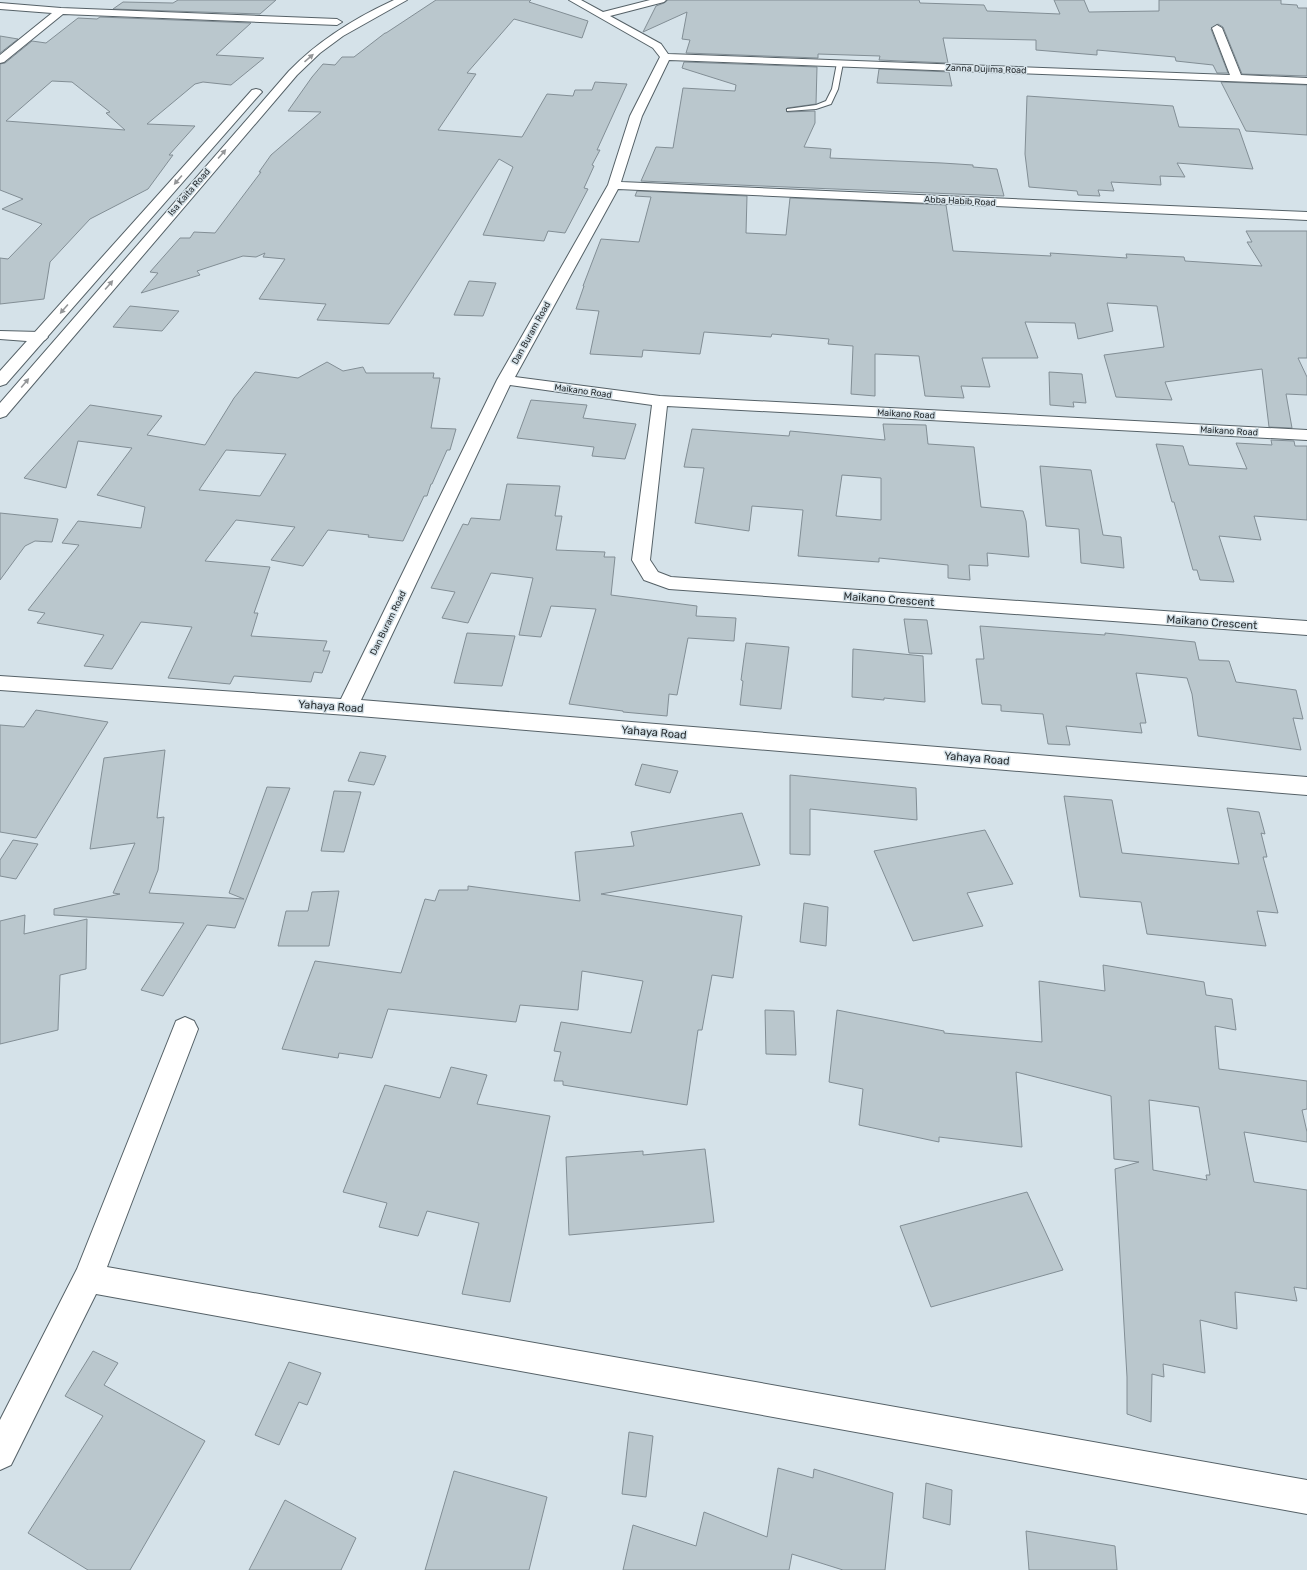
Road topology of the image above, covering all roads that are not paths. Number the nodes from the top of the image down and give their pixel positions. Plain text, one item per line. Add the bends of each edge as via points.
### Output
1 (384, 0) edge
2 (402, 0) edge
3 (574, 0) edge
4 (661, 0) edge
5 (0, 6) edge
6 (61, 11) junction
7 (603, 15) junction
8 (337, 22) junction
9 (1217, 28) dead end
10 (314, 37) dead end
11 (665, 57) junction
12 (0, 60) edge
13 (840, 63) junction
14 (1237, 78) junction
15 (1307, 81) edge
16 (263, 84) dead end
17 (253, 95) junction
18 (272, 96) junction
19 (789, 110) dead end
20 (614, 185) junction
21 (1307, 216) edge
22 (0, 335) edge
23 (40, 337) junction
24 (505, 380) junction
25 (0, 381) edge
26 (660, 401) junction
27 (0, 413) edge
28 (1307, 435) edge
29 (1307, 628) edge
30 (0, 683) edge
31 (347, 707) junction
32 (1307, 786) edge
33 (185, 1030) dead end
34 (88, 1278) junction
35 (0, 1454) edge
36 (1307, 1497) edge

1 - 8 street
18 -> 2 street, Isa Kaita Road via 305,60 329,41 350,26
3 - 7 street
4 - 7 street
5 - 6 street
6 - 8 street
6 - 12 street
7 - 11 street via 658,46
8 - 10 street
9 - 14 street
11 - 13 street, Zanna Dujima Road
11 - 20 street, Dan Buram Road via 636,116
13 - 14 street, Zanna Dujima Road
13 - 19 lane via 830,102 824,106
14 - 15 street, Zanna Dujima Road
16 - 17 street, Isa Kaita Road
17 - 18 street
17 -> 23 street, Isa Kaita Road
27 -> 18 street, Isa Kaita Road
20 - 21 street, Abba Habib Road
20 - 24 street, Dan Buram Road
22 - 23 street
23 - 25 street, Isa Kaita Road
24 - 26 street, Maikano Road
24 - 31 street, Dan Buram Road
26 - 28 street, Maikano Road
26 - 29 street, Maikano Crescent via 641,560 651,576 670,583
30 - 31 street, Yahaya Road
31 - 32 street, Yahaya Road
33 - 34 street
34 - 35 street
34 - 36 street

